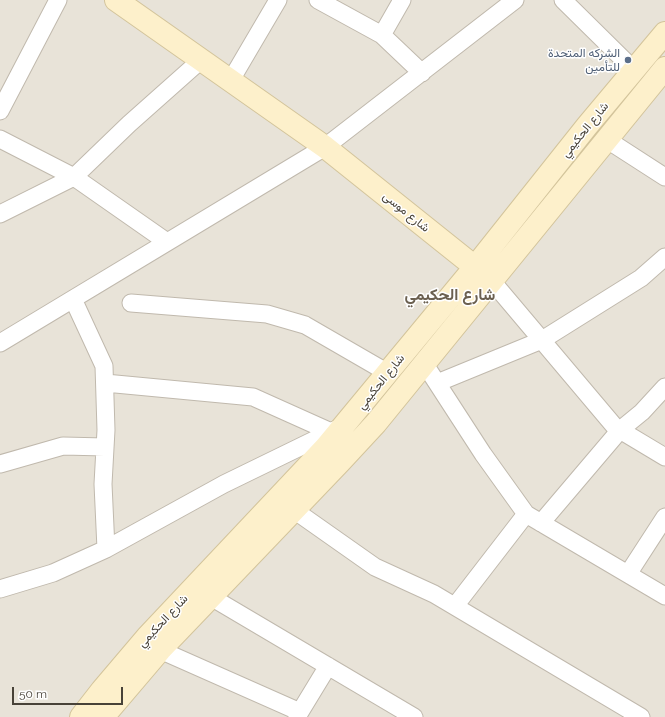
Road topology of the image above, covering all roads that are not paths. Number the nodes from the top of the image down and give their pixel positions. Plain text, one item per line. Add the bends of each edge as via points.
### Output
1 (58, 0) edge
2 (278, 0) edge
3 (318, 0) edge
4 (402, 0) edge
5 (515, 0) edge
6 (564, 0) edge
7 (128, 4) edge
8 (665, 32) edge
9 (382, 36) junction
10 (201, 60) junction
11 (665, 68) edge
12 (634, 70) junction
13 (422, 73) junction
14 (231, 80) junction
15 (0, 111) edge
16 (0, 139) edge
17 (606, 139) junction
18 (325, 147) junction
19 (74, 177) junction
20 (665, 177) edge
21 (0, 214) edge
22 (167, 242) junction
23 (665, 257) edge
24 (483, 273) junction
25 (73, 299) junction
26 (132, 303) dead end
27 (542, 340) junction
28 (0, 344) edge
29 (424, 363) junction
30 (388, 373) junction
31 (104, 383) junction
32 (437, 383) junction
33 (665, 387) edge
34 (338, 428) junction
35 (620, 430) junction
36 (105, 447) junction
37 (665, 457) edge
38 (0, 464) edge
39 (294, 510) junction
40 (526, 514) junction
41 (665, 517) edge
42 (541, 522) junction
43 (106, 549) junction
44 (628, 574) junction
45 (0, 589) edge
46 (665, 596) edge
47 (211, 597) junction
48 (455, 606) junction
49 (160, 650) junction
50 (328, 666) junction
51 (298, 714) edge
52 (409, 716) edge
53 (81, 717) edge
54 (103, 717) edge
55 (641, 717) edge

1 - 15 street
2 - 14 street
3 - 9 street
4 - 9 street
5 - 13 street
6 - 12 street
7 - 10 street, شارع موسى
8 - 12 street, شارع الحكيمي
9 - 13 street
10 - 14 street, شارع موسى
10 - 19 street
11 - 17 street, شارع الحكيمي
12 - 24 street, شارع الحكيمي via 587,126
13 - 18 street
14 - 18 street, شارع موسى
16 - 19 street
17 - 20 street
17 - 24 street, شارع الحكيمي
18 - 22 street
18 - 24 street, شارع موسى
19 - 21 street
19 - 22 street
22 - 25 street
23 - 27 street via 641,278
24 - 27 street, شارع موسى
24 - 29 street, شارع الحكيمي
24 - 30 street, شارع الحكيمي
25 - 28 street
25 - 31 street via 104,366
26 - 30 street via 267,314 305,325
27 - 32 street
27 - 35 street, شارع موسى
29 - 32 street
29 - 39 street, شارع الحكيمي via 376,423
30 - 34 street, شارع الحكيمي
31 - 34 street via 253,397
31 - 36 street
32 - 40 street
33 - 35 street via 642,412
34 - 43 street via 224,484
34 - 53 street, شارع الحكيمي via 326,447 147,637
35 - 37 street, شارع موسى
35 - 42 street
36 - 38 street via 63,446
36 - 43 street via 103,484
39 - 47 street, شارع الحكيمي
39 - 48 street via 375,567
40 - 42 street
40 - 48 street
41 - 44 street
42 - 44 street
43 - 45 street via 53,573
44 - 46 street
47 - 49 street, شارع الحكيمي
47 - 50 street
48 - 55 street
49 - 51 street
49 - 54 street, شارع الحكيمي
50 - 51 street
50 - 52 street

